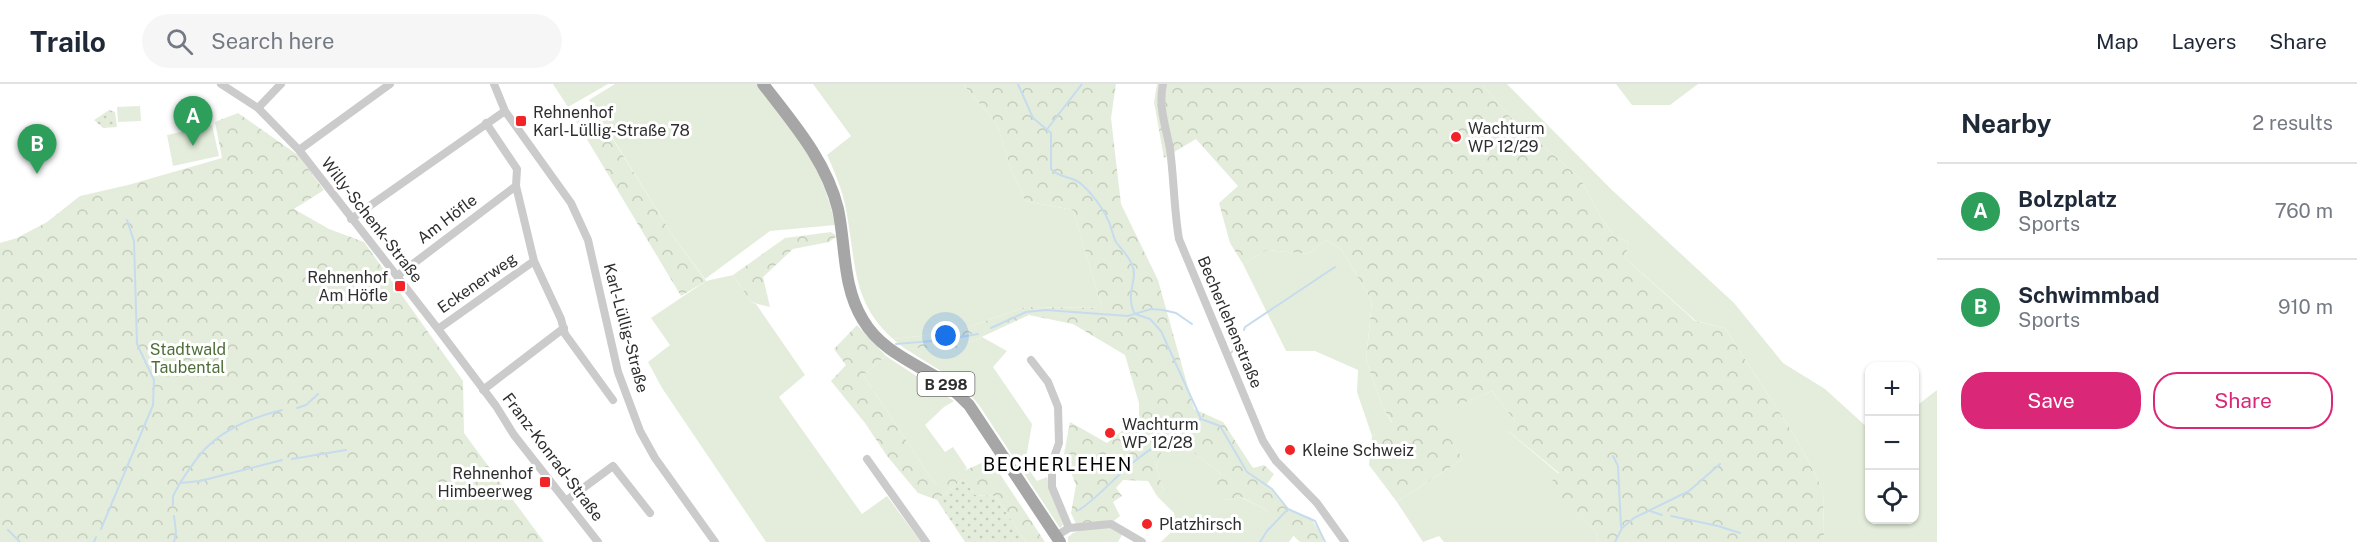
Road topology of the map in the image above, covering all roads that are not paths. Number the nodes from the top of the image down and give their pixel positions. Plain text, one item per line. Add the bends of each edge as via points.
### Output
1 (221, 84) edge
2 (281, 84) edge
3 (390, 84) edge
4 (494, 84) edge
5 (762, 84) edge
6 (1163, 84) edge
7 (258, 108) junction
8 (505, 111) junction
9 (486, 123) junction
10 (299, 150) junction
11 (516, 186) junction
12 (351, 219) junction
13 (534, 261) junction
14 (397, 276) junction
15 (564, 328) junction
16 (438, 329) junction
17 (1031, 360) dead end
18 (483, 390) junction
19 (612, 400) dead end
20 (867, 459) dead end
21 (567, 500) junction
22 (650, 513) dead end
23 (1069, 528) junction
24 (1058, 539) edge
25 (598, 542) edge
26 (716, 542) edge
27 (926, 542) edge
28 (1142, 542) edge
29 (1345, 542) edge

1 - 7 street, Willy-Schenk-Straße
2 - 7 street
3 - 10 street
4 - 8 street, Karl-Lüllig-Straße
5 - 24 main road, B 298 via 815,154 832,190 849,287 863,321 891,351 944,382 969,405
6 - 29 street, Becherlehenstraße via 1160,100 1170,151 1179,239 1263,441
7 - 10 street, Willy-Schenk-Straße
8 - 9 street
8 - 26 street, Karl-Lüllig-Straße via 571,203 588,240 618,372 640,431
9 - 11 street via 517,169
9 - 12 street
10 - 12 street, Willy-Schenk-Straße
11 - 13 street
11 - 14 street, Am Höfle
12 - 14 street, Willy-Schenk-Straße
13 - 15 street
13 - 16 street, Eckenerweg
14 - 16 street, Willy-Schenk-Straße
15 - 18 street
15 - 19 street
16 - 18 street, Willy-Schenk-Straße
17 - 23 street via 1048,382 1058,407 1059,443 1052,463 1052,487
18 - 21 street, Franz-Konrad-Straße
20 - 27 street
21 - 22 street via 613,466
21 - 25 street, Franz-Konrad-Straße
23 - 24 street
23 - 28 street via 1111,524

